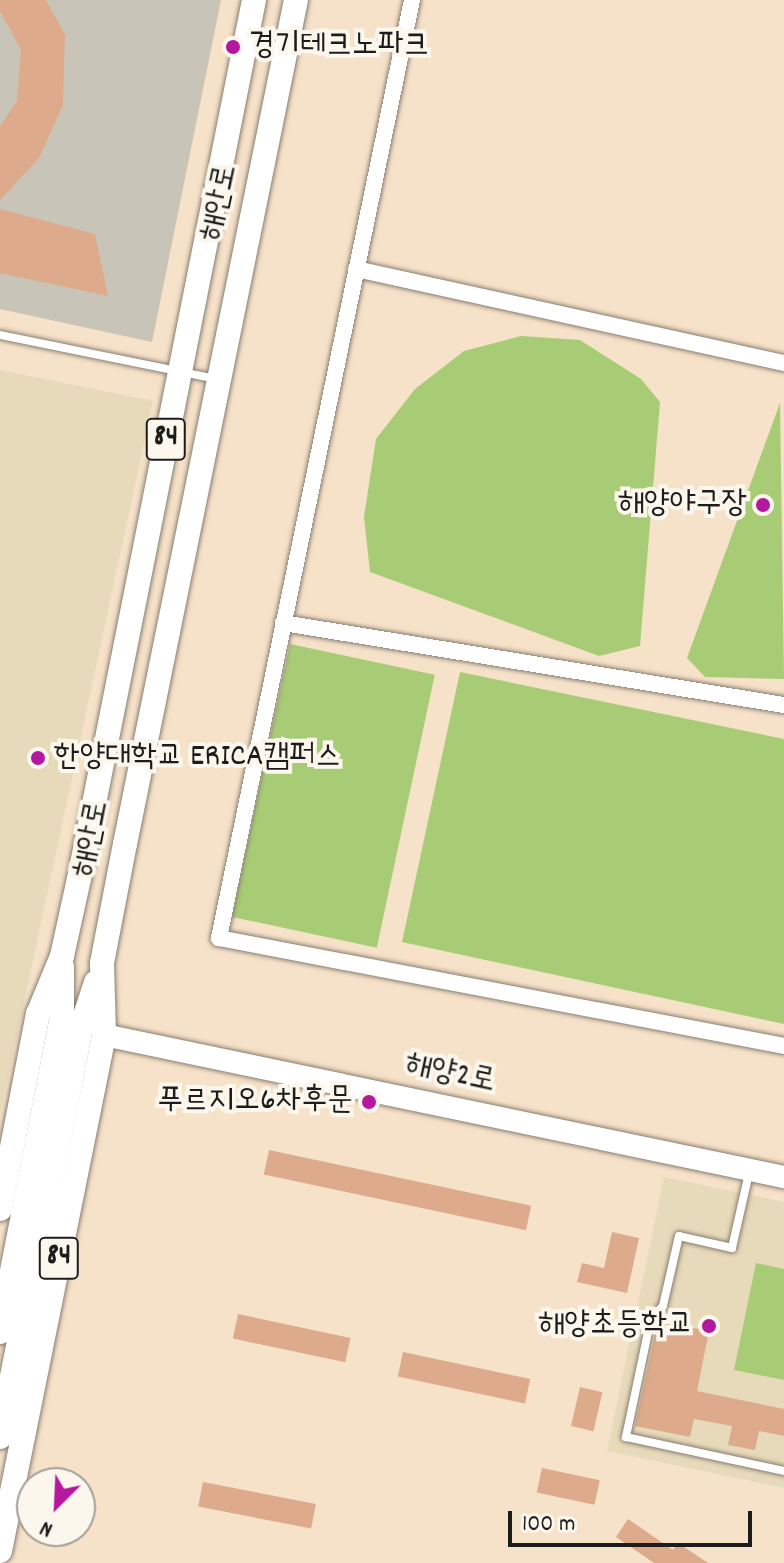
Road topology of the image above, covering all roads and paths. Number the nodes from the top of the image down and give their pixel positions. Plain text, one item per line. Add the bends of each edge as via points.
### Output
1 (254, 0) edge
2 (296, 0) edge
3 (412, 0) edge
4 (356, 269) junction
5 (0, 335) edge
6 (784, 363) edge
7 (179, 371) junction
8 (217, 379) junction
9 (283, 623) junction
10 (784, 705) edge
11 (62, 956) junction
12 (102, 963) junction
13 (104, 1035) junction
14 (784, 1046) edge
15 (749, 1171) junction
16 (784, 1177) edge
17 (0, 1209) edge
18 (0, 1332) edge
19 (0, 1437) edge
20 (784, 1471) edge
21 (0, 1551) edge

1 - 7 main road, 해안로 / 84
2 - 8 main road, 해안로 / 84
3 - 4 street
4 - 6 street
4 - 9 street
5 - 7 lane
7 - 8 lane
7 - 11 main road, 해안로 / 84
8 - 12 main road, 해안로 / 84
9 - 10 street
9 - 14 street via 219,938
11 - 17 main road, 해안로 / 84 via 38,1014
11 - 18 main road via 62,1017
12 - 13 main road, 해안로 / 84
12 - 19 main road via 81,1028
13 - 15 street, 해양2로
13 - 21 main road, 해안로 / 84
15 - 16 street, 해양2로
15 - 20 lane via 732,1248 679,1236 663,1306 651,1318 626,1437

